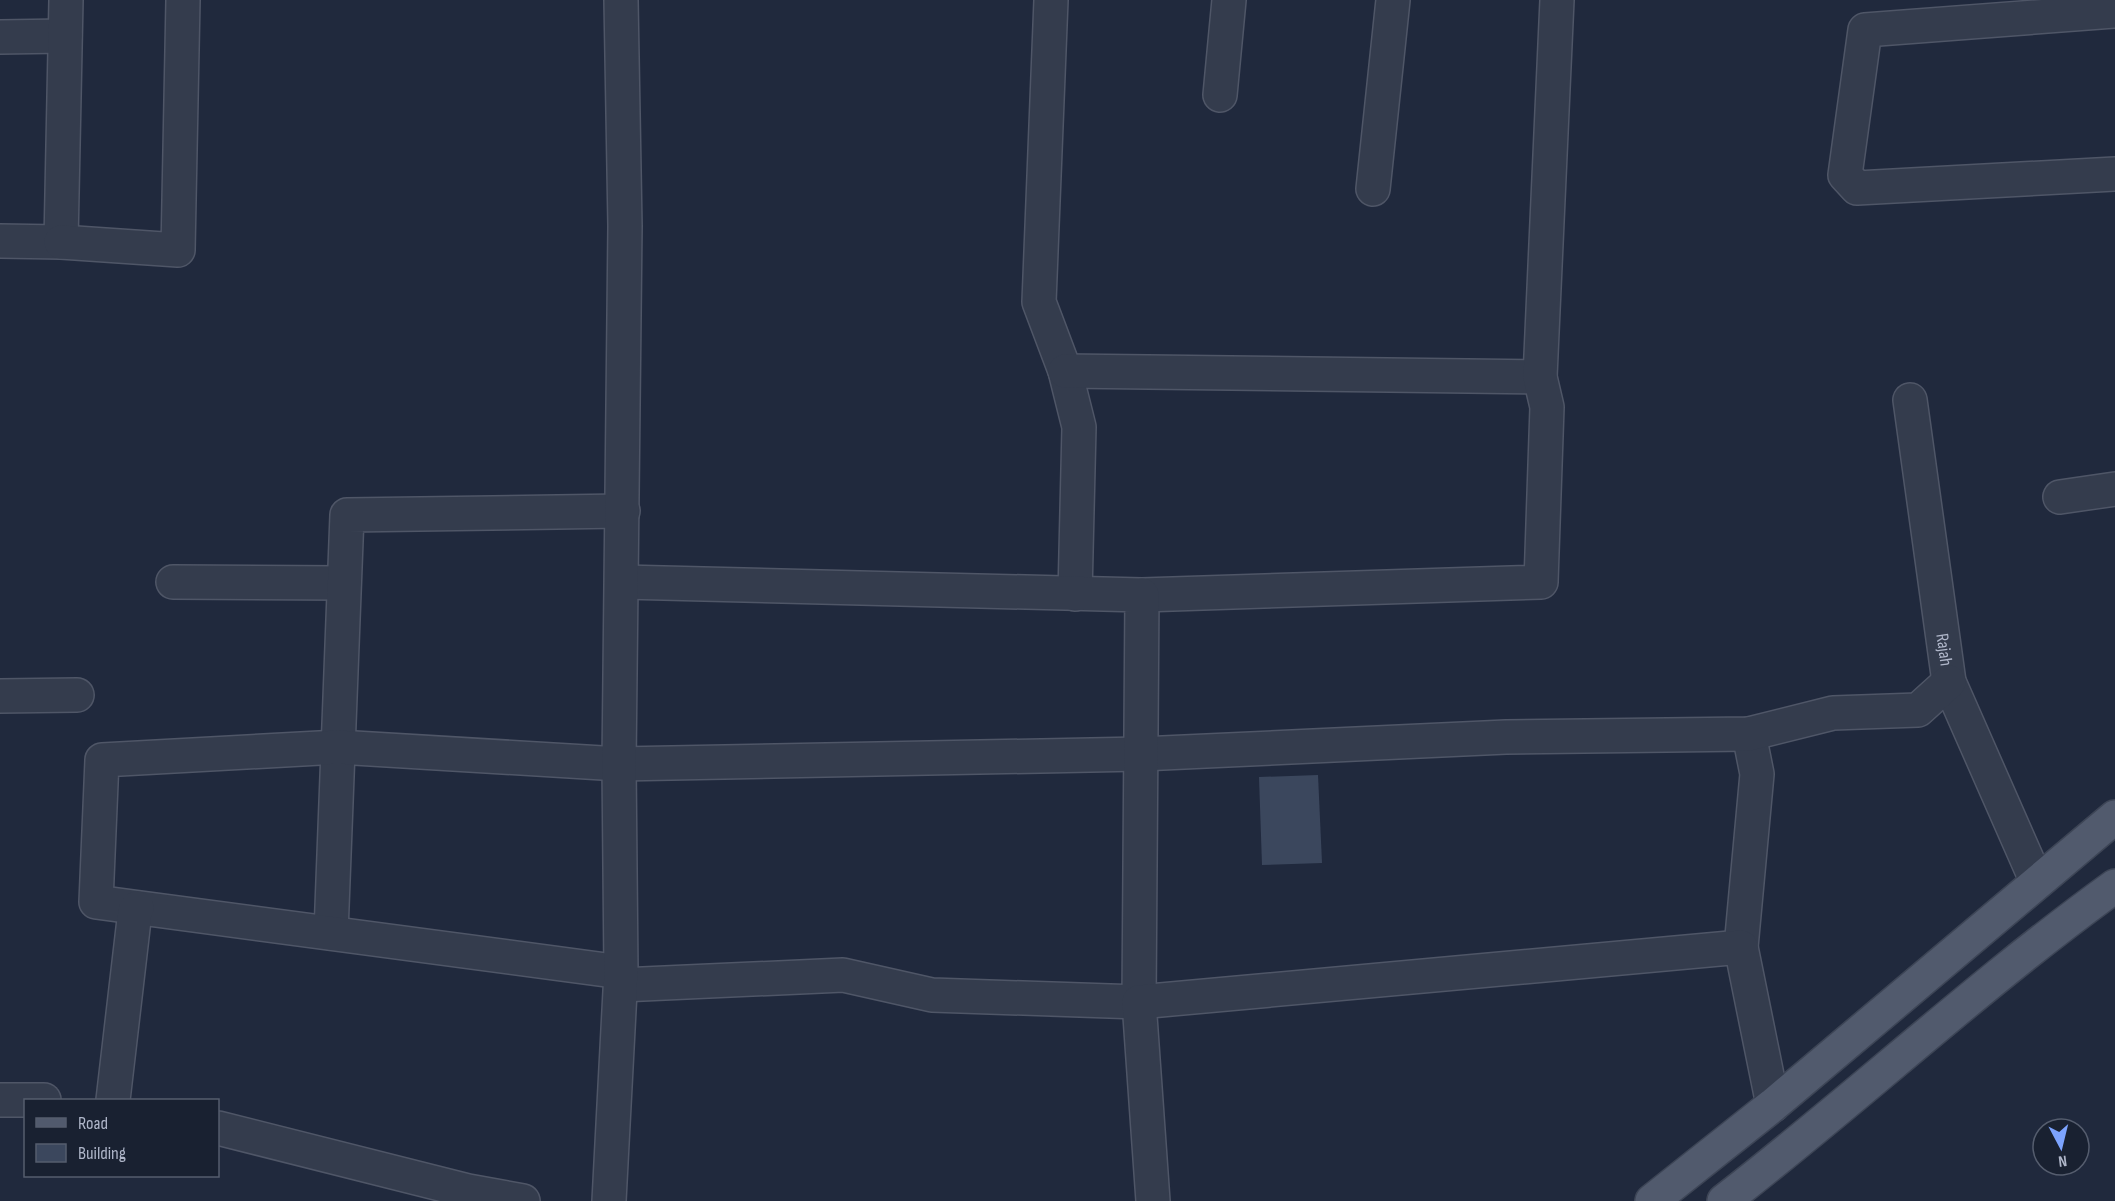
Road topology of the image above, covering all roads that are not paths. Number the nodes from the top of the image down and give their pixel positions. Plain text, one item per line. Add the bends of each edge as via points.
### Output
1 (66, 0) edge
2 (183, 0) edge
3 (621, 0) edge
4 (1051, 0) edge
5 (1229, 0) edge
6 (1394, 0) edge
7 (1557, 0) edge
8 (2115, 11) edge
9 (65, 36) junction
10 (0, 37) edge
11 (1220, 96) dead end
12 (2115, 174) edge
13 (1373, 189) dead end
14 (0, 241) edge
15 (61, 242) junction
16 (1065, 371) junction
17 (1540, 377) junction
18 (1910, 400) dead end
19 (2115, 489) edge
20 (2060, 497) dead end
21 (623, 511) junction
22 (173, 582) dead end
23 (623, 582) junction
24 (344, 583) junction
25 (1075, 594) junction
26 (1142, 595) junction
27 (1949, 682) junction
28 (77, 695) dead end
29 (0, 696) edge
30 (1749, 734) junction
31 (338, 747) junction
32 (1141, 754) junction
33 (619, 764) junction
34 (2115, 817) edge
35 (2037, 882) junction
36 (2115, 886) edge
37 (137, 908) junction
38 (331, 933) junction
39 (1741, 947) junction
40 (621, 979) junction
41 (1139, 1002) junction
42 (113, 1099) edge
43 (0, 1100) edge
44 (24, 1101) edge
45 (1773, 1105) junction
46 (219, 1128) edge
47 (523, 1201) edge
48 (609, 1201) edge
49 (1153, 1201) edge
50 (1652, 1201) edge
51 (1724, 1201) edge

1 - 9 street
2 - 15 street via 178,250
3 - 21 street via 625,226
4 - 16 street via 1040,302
5 - 11 street
6 - 13 street
7 - 17 street
8 - 12 street via 1865,30 1845,175 1857,188
9 - 10 street
9 - 15 street
14 - 15 street
16 - 17 street
16 - 25 street via 1078,427
17 - 26 street via 1547,407 1541,582
18 - 27 street, Rajah
19 - 20 street
21 - 23 street
21 - 24 street via 347,515
22 - 24 street
23 - 25 street
23 - 33 street
24 - 31 street
25 - 26 street
26 - 32 street
27 - 30 street via 1918,710 1833,713
27 - 35 street, Rajah
28 - 29 street
30 - 32 street via 1506,737
30 - 39 street via 1757,774
31 - 33 street
31 - 37 street via 102,760 96,902
31 - 38 street
32 - 33 street
32 - 41 street
33 - 40 street
34 - 35 main road
35 - 45 main road
36 - 51 main road via 2050,932 1810,1134
37 - 38 street
37 - 42 street
38 - 40 street
39 - 41 street
39 - 45 street
40 - 41 street via 843,975 932,995
40 - 48 street
41 - 49 street
43 - 44 street
45 - 50 main road
46 - 47 street via 468,1191

